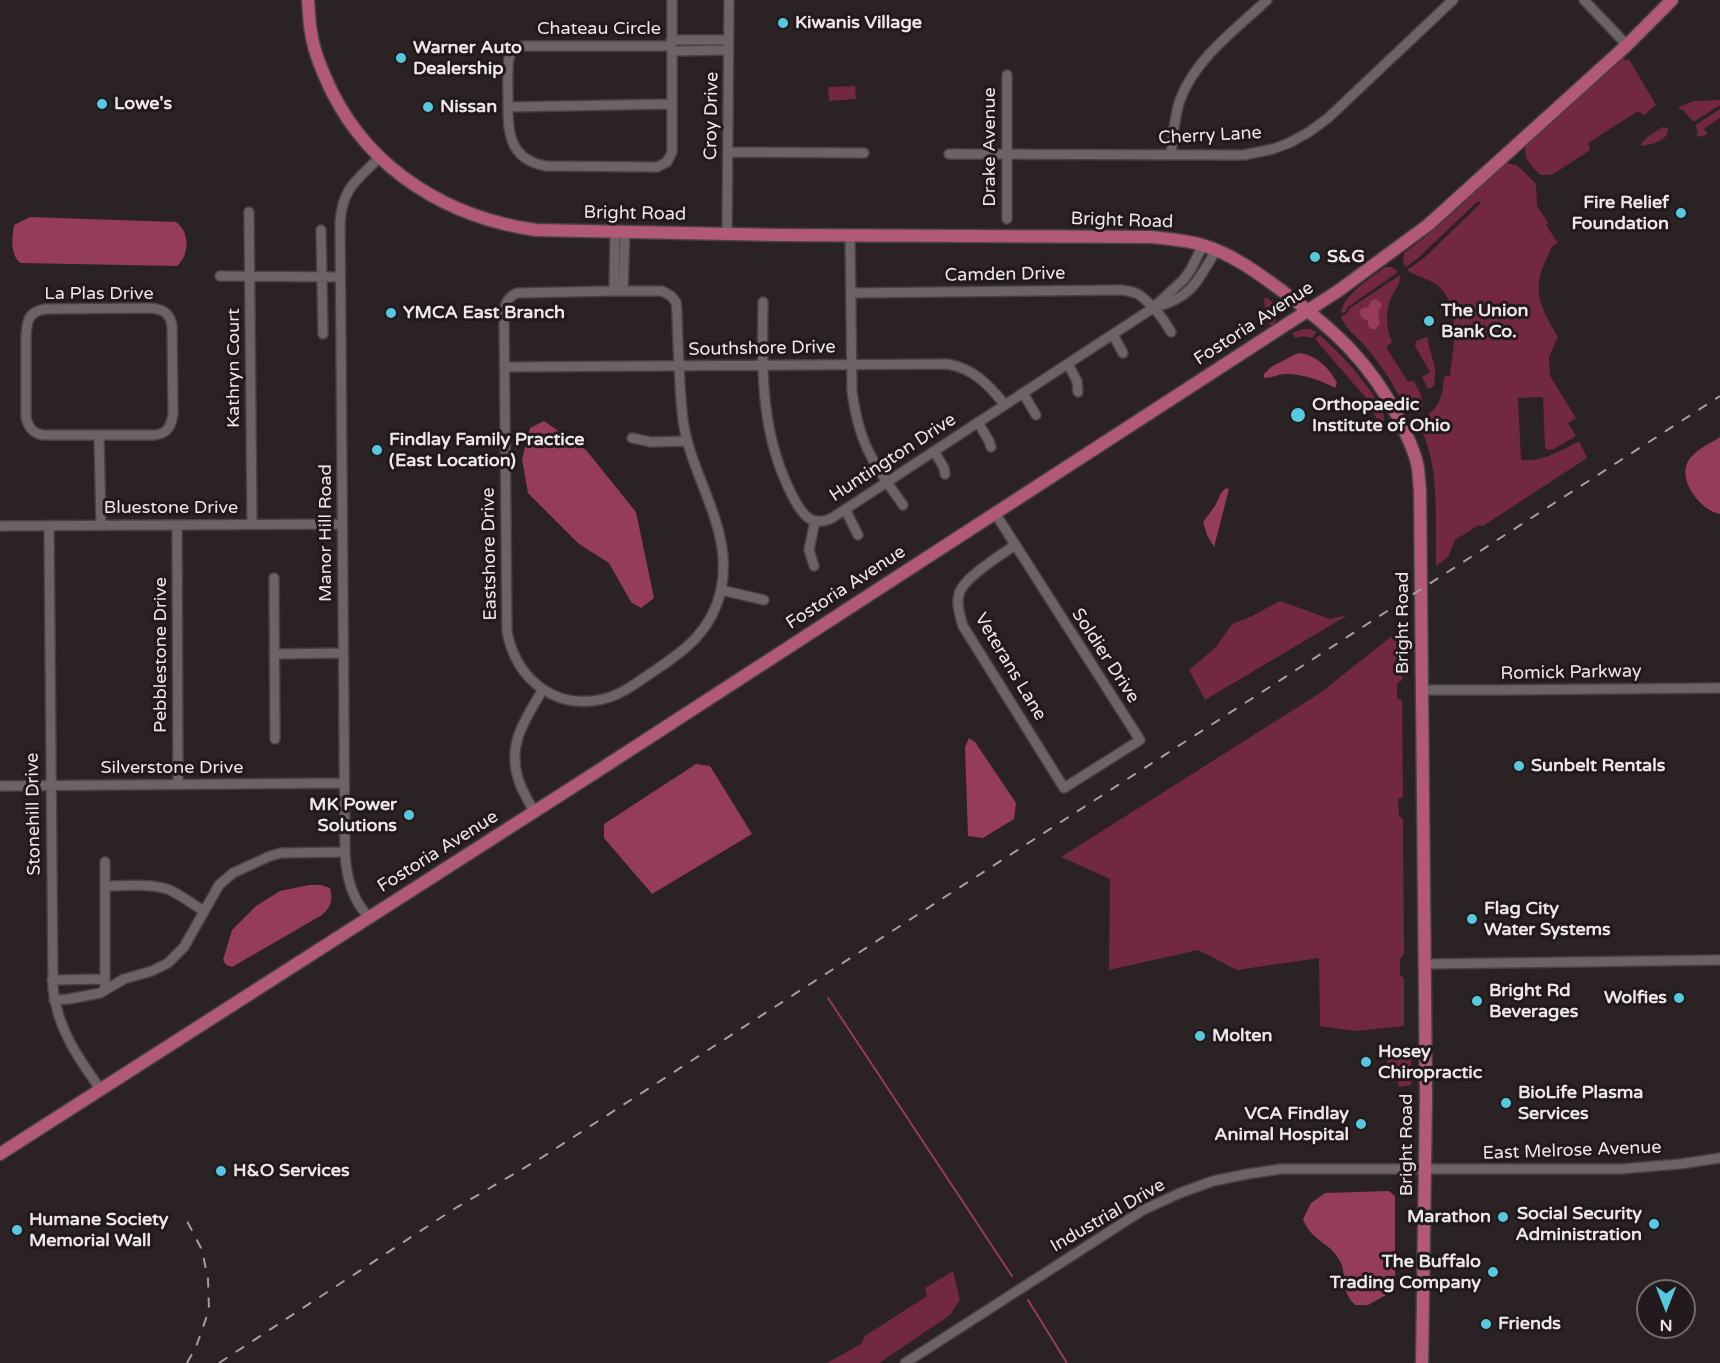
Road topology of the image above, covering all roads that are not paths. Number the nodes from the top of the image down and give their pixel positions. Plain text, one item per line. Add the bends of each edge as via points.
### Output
1 (308, 0) edge
2 (672, 0) edge
3 (729, 0) edge
4 (1267, 0) edge
5 (1453, 0) edge
6 (1584, 0) edge
7 (1672, 0) edge
8 (729, 45) junction
9 (1627, 45) junction
10 (672, 46) junction
11 (1007, 75) dead end
12 (671, 104) junction
13 (508, 106) junction
14 (728, 152) junction
15 (864, 153) dead end
16 (949, 154) dead end
17 (1006, 154) junction
18 (1171, 155) junction
19 (380, 157) junction
20 (249, 212) dead end
21 (1006, 219) dead end
22 (321, 230) dead end
23 (620, 231) junction
24 (727, 233) junction
25 (850, 235) junction
26 (1203, 245) junction
27 (1216, 250) junction
28 (220, 276) dead end
29 (250, 276) junction
30 (322, 276) junction
31 (340, 277) junction
32 (619, 291) junction
33 (850, 293) junction
34 (763, 302) dead end
35 (1153, 308) junction
36 (1308, 311) junction
37 (1171, 332) dead end
38 (323, 334) dead end
39 (1113, 334) junction
40 (1123, 353) dead end
41 (851, 364) junction
42 (1068, 364) junction
43 (763, 365) junction
44 (505, 367) junction
45 (679, 367) junction
46 (1078, 392) dead end
47 (1023, 393) junction
48 (1005, 405) junction
49 (1036, 415) dead end
50 (978, 422) junction
51 (99, 436) junction
52 (632, 438) dead end
53 (687, 441) junction
54 (991, 447) dead end
55 (934, 451) junction
56 (945, 474) dead end
57 (887, 481) junction
58 (903, 505) dead end
59 (845, 509) junction
60 (995, 513) junction
61 (815, 521) junction
62 (252, 524) junction
63 (342, 524) junction
64 (101, 525) junction
65 (177, 525) junction
66 (0, 526) edge
67 (49, 526) junction
68 (858, 535) dead end
69 (1015, 545) junction
70 (814, 566) dead end
71 (274, 578) dead end
72 (721, 590) junction
73 (764, 600) dead end
74 (343, 653) junction
75 (274, 654) junction
76 (1720, 688) edge
77 (1422, 690) junction
78 (542, 691) junction
79 (275, 739) dead end
80 (344, 783) junction
81 (178, 784) junction
82 (0, 786) edge
83 (51, 786) junction
84 (1064, 788) joint
85 (534, 812) junction
86 (345, 852) junction
87 (105, 862) dead end
88 (105, 886) junction
89 (204, 912) junction
90 (369, 917) junction
91 (1720, 960) edge
92 (1424, 964) junction
93 (105, 979) junction
94 (52, 980) junction
95 (105, 990) junction
96 (54, 1000) junction
97 (101, 1090) junction
98 (0, 1154) edge
99 (1720, 1158) edge
100 (1425, 1170) junction
101 (905, 1363) edge
102 (1422, 1363) edge

1 - 19 main road, Bright Road via 311,32 327,82 355,128
2 - 10 street, Chateau Circle
3 - 8 street, Croy Drive
4 - 18 street via 1211,52 1189,80 1176,113
5 - 18 street, Cherry Lane via 1328,118 1299,138 1256,153
6 - 9 street
7 - 9 main road, Fostoria Avenue
8 - 10 street
8 - 14 street, Croy Drive
9 - 36 main road, Fostoria Avenue via 1428,225
10 - 12 street, Chateau Circle
10 - 13 street, Chateau Circle via 520,46 509,58
11 - 17 street, Drake Avenue
12 - 13 street
12 - 13 street, Chateau Circle via 670,158 657,167 534,164 513,145
14 - 15 street
14 - 24 street, Croy Drive
16 - 17 street, Cherry Lane
17 - 18 street, Cherry Lane
17 - 21 street, Drake Avenue
19 - 23 main road, Bright Road via 419,189 484,219 536,230
19 - 31 street, Manor Hill Road via 343,200
20 - 29 street, Kathryn Court
22 - 30 street
23 - 24 main road, Bright Road
23 - 32 street
24 - 25 main road, Bright Road
25 - 26 main road, Bright Road via 1152,237
25 - 33 street
26 - 27 main road, Bright Road
26 - 35 street, Huntington Drive via 1184,279
27 - 35 street, Huntington Drive via 1190,291
27 - 36 main road, Bright Road via 1258,273
28 - 29 street
29 - 30 street
29 - 62 street, Kathryn Court
30 - 31 street
30 - 38 street
31 - 63 street, Manor Hill Road
32 - 44 street, Eastshore Drive via 524,292 512,296 504,313
32 - 45 street via 662,291 674,299
33 - 35 street, Camden Drive via 1122,290 1138,293
33 - 41 street
34 - 43 street, Huntington Drive
35 - 37 street, Camden Drive
35 - 39 street, Huntington Drive
36 - 60 main road, Fostoria Avenue
36 - 77 main road, Bright Road via 1344,341 1372,373 1413,450 1420,491
39 - 40 street
39 - 42 street, Huntington Drive
41 - 43 street, Southshore Drive
41 - 48 street, Southshore Drive via 954,365 983,380
41 - 57 street via 858,426 872,459
42 - 46 street
42 - 47 street, Huntington Drive
43 - 45 street, Southshore Drive
43 - 61 street, Huntington Drive via 765,406 776,457 799,509
44 - 45 street, Southshore Drive
44 - 78 street, Eastshore Drive via 507,632 519,666
45 - 53 street
47 - 48 street, Huntington Drive
47 - 49 street
48 - 50 street, Huntington Drive
50 - 54 street
50 - 55 street, Huntington Drive
51 - 51 street, La Plas Drive via 159,434 171,425 172,326 169,316 161,310 45,309 34,312 28,320 30,428 44,435
51 - 64 street
52 - 53 street
53 - 72 street via 722,540
55 - 56 street
55 - 57 street, Huntington Drive
57 - 58 street
57 - 59 street, Huntington Drive
59 - 61 street, Huntington Drive via 827,520
59 - 68 street
60 - 69 street, Soldier Drive
60 - 85 main road, Fostoria Avenue
61 - 70 street via 809,550
62 - 63 street, Bluestone Drive
62 - 65 street, Bluestone Drive
63 - 74 street, Manor Hill Road
64 - 65 street, Bluestone Drive
64 - 67 street, Bluestone Drive
65 - 81 street, Pebblestone Drive
66 - 67 street, Bluestone Drive
67 - 83 street, Stonehill Drive
69 - 84 street, Veterans Lane via 971,577 959,591 959,611 963,626
69 - 84 street, Soldier Drive via 1140,740
71 - 75 street
72 - 73 street
72 - 78 street via 711,617 690,645 619,694 586,701
74 - 75 street
74 - 80 street, Manor Hill Road
75 - 79 street
76 - 77 street, Romick Parkway
77 - 92 main road, Bright Road
78 - 85 street via 518,733 514,755 518,778
80 - 81 street, Silverstone Drive
80 - 86 street, Manor Hill Road
81 - 83 street, Silverstone Drive
82 - 83 street, Silverstone Drive
83 - 94 street, Stonehill Drive
85 - 90 main road, Fostoria Avenue
86 - 89 street via 270,856 228,876
86 - 90 street, Manor Hill Road via 352,891 359,908
87 - 88 street
88 - 89 street via 164,888
88 - 93 street
89 - 95 street via 172,960
90 - 97 main road, Fostoria Avenue
91 - 92 street
92 - 100 main road, Bright Road
93 - 94 street
93 - 95 street
94 - 96 street, Stonehill Drive
95 - 96 street
96 - 97 street, Stonehill Drive via 64,1034
97 - 98 main road, Fostoria Avenue
99 - 100 street, East Melrose Avenue via 1620,1169
100 - 101 street, Industrial Drive via 1281,1169 1196,1186 1123,1222
100 - 102 main road, Bright Road

